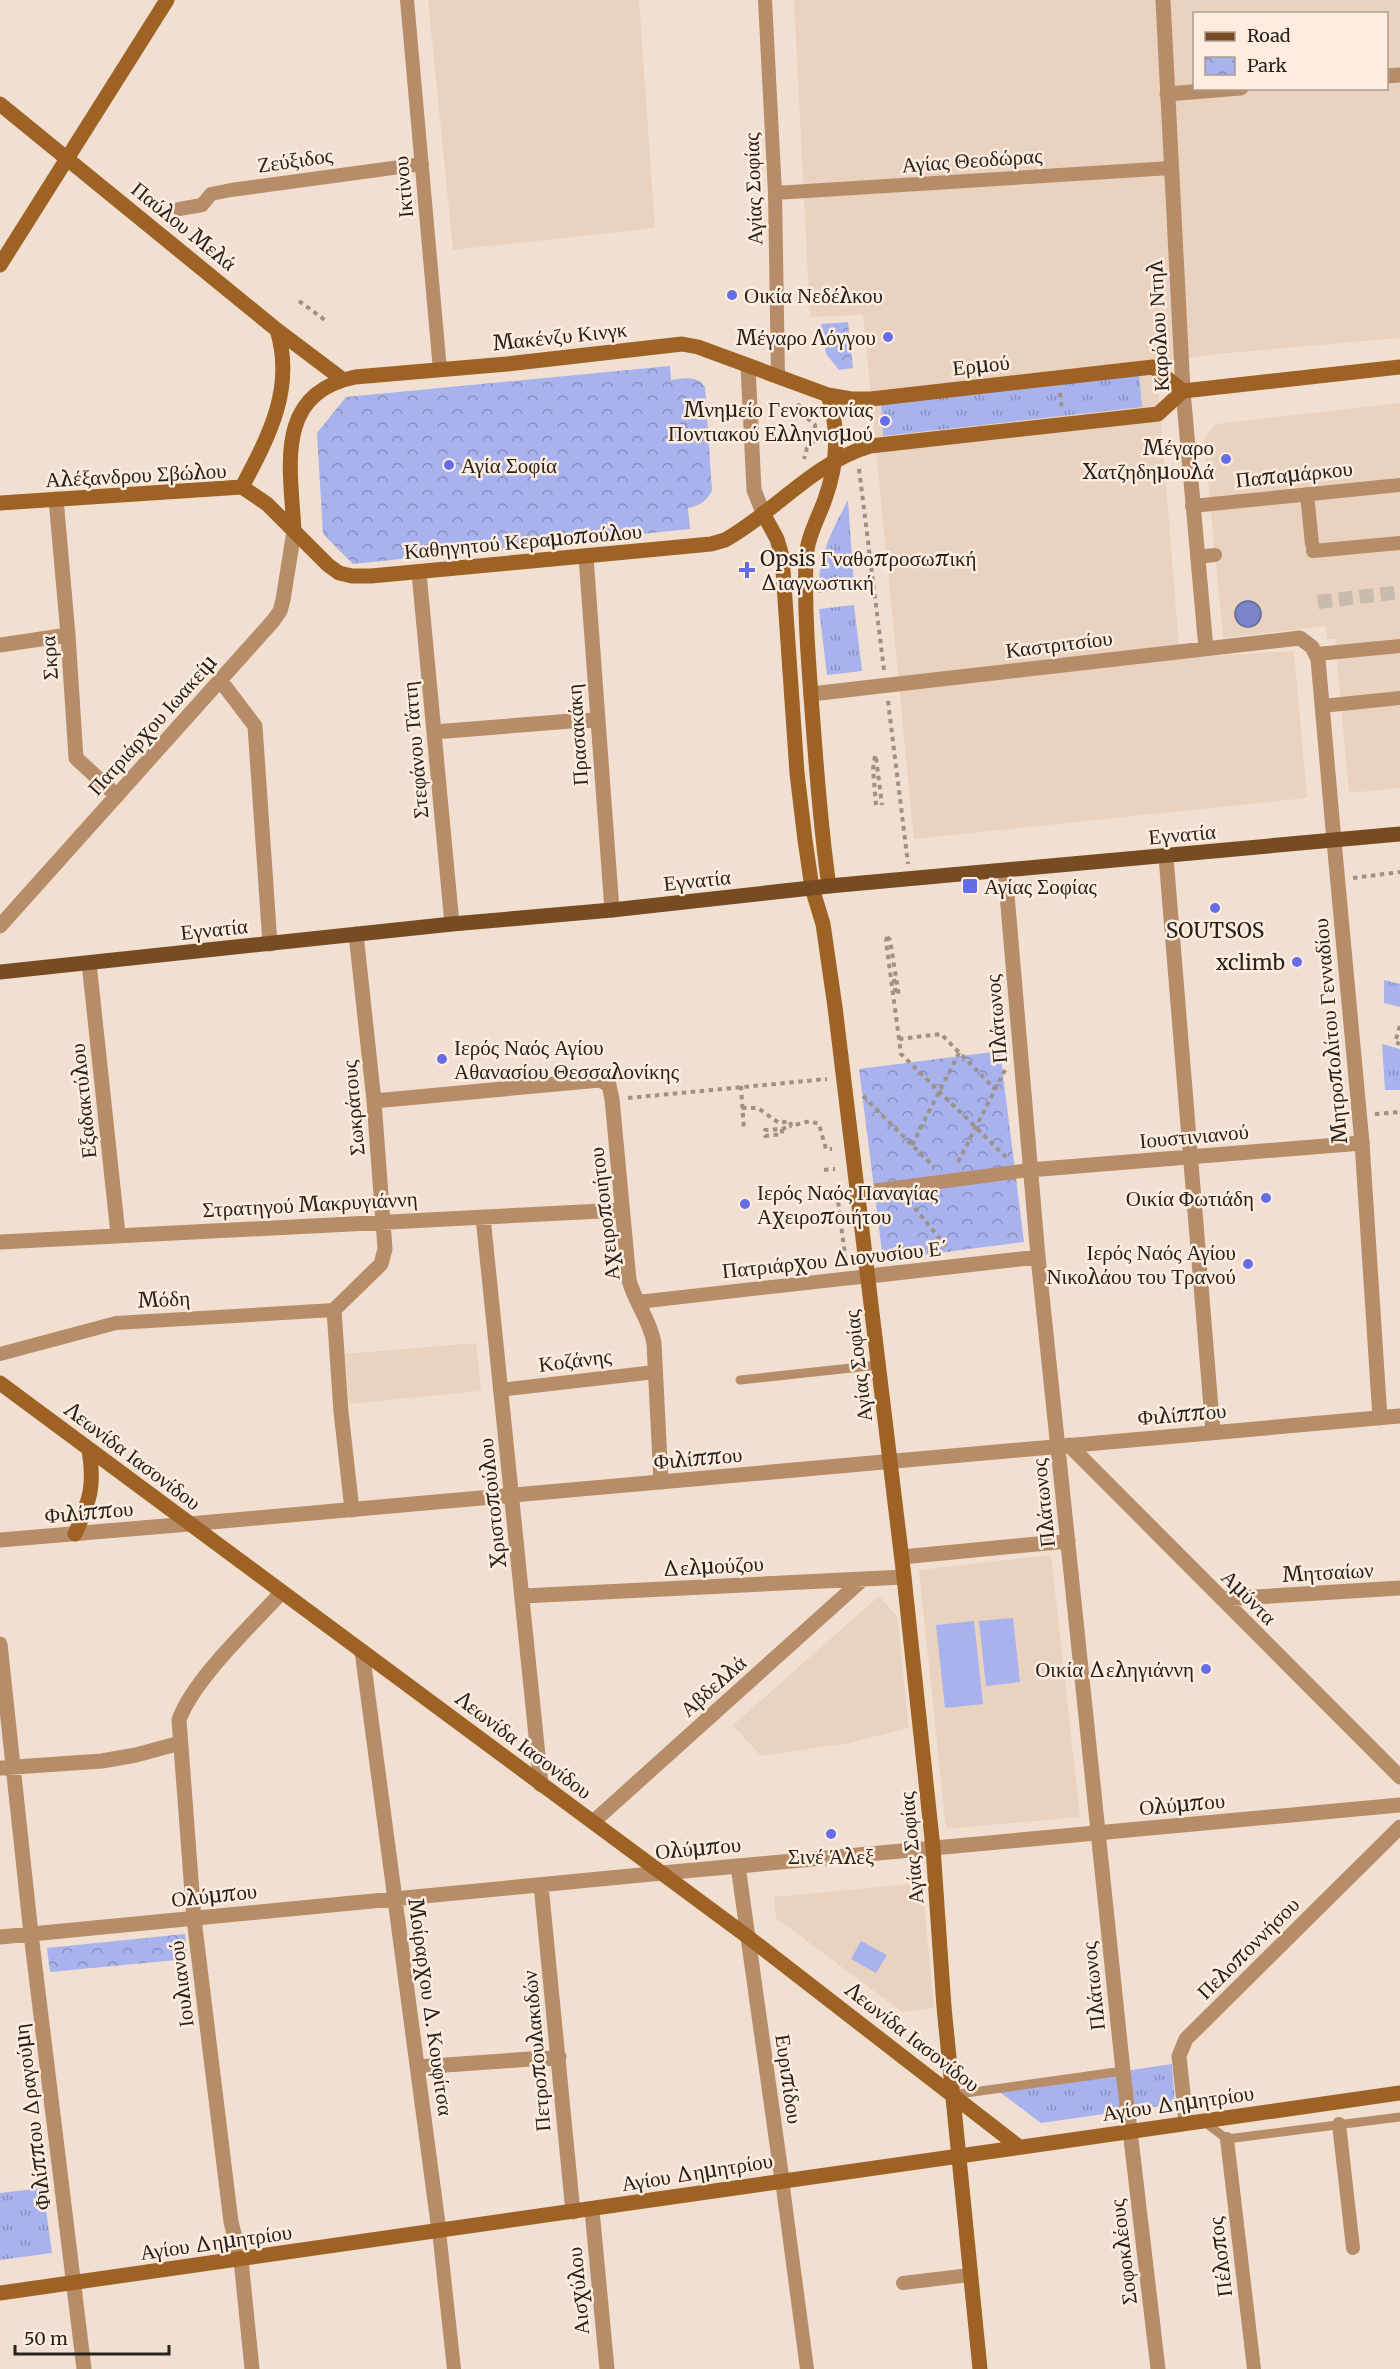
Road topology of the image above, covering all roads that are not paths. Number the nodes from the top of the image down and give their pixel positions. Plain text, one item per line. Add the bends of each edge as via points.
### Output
1 (167, 0) edge
2 (407, 0) edge
3 (765, 0) edge
4 (1163, 0) edge
5 (1216, 90) edge
6 (1167, 94) junction
7 (0, 104) edge
8 (67, 159) junction
9 (422, 164) junction
10 (1171, 168) junction
11 (775, 193) junction
12 (179, 209) dead end
13 (0, 265) edge
14 (277, 330) junction
15 (748, 366) junction
16 (1400, 367) edge
17 (440, 370) junction
18 (778, 376) junction
19 (342, 380) junction
20 (1183, 391) junction
21 (828, 394) junction
22 (833, 462) junction
23 (1400, 485) edge
24 (242, 487) junction
25 (1307, 494) junction
26 (56, 500) junction
27 (0, 503) edge
28 (1192, 506) junction
29 (763, 513) junction
30 (294, 531) junction
31 (1400, 543) edge
32 (1215, 555) dead end
33 (586, 557) junction
34 (1197, 557) junction
35 (419, 573) junction
36 (68, 635) junction
37 (0, 645) edge
38 (1400, 646) edge
39 (1206, 649) junction
40 (1313, 649) junction
41 (220, 680) junction
42 (811, 694) junction
43 (1400, 698) edge
44 (1322, 706) junction
45 (597, 719) junction
46 (434, 732) junction
47 (117, 796) junction
48 (1400, 834) edge
49 (1334, 841) junction
50 (1166, 856) junction
51 (1005, 871) junction
52 (829, 886) junction
53 (812, 888) junction
54 (612, 910) junction
55 (452, 924) junction
56 (0, 926) edge
57 (356, 934) junction
58 (270, 944) junction
59 (89, 963) junction
60 (0, 972) edge
61 (374, 1101) junction
62 (1362, 1143) junction
63 (1190, 1157) junction
64 (1025, 1171) junction
65 (857, 1193) junction
66 (622, 1210) junction
67 (483, 1217) junction
68 (384, 1222) junction
69 (118, 1234) junction
70 (0, 1242) edge
71 (1038, 1257) junction
72 (869, 1276) junction
73 (638, 1302) junction
74 (334, 1310) junction
75 (0, 1354) edge
76 (879, 1365) junction
77 (655, 1371) junction
78 (740, 1380) dead end
79 (0, 1383) edge
80 (500, 1390) junction
81 (1400, 1416) edge
82 (1380, 1418) junction
83 (1213, 1432) junction
84 (1064, 1446) junction
85 (89, 1450) junction
86 (891, 1461) junction
87 (661, 1482) junction
88 (513, 1495) junction
89 (352, 1510) junction
90 (189, 1524) junction
91 (75, 1534) junction
92 (0, 1540) edge
93 (1068, 1541) junction
94 (902, 1557) junction
95 (904, 1577) junction
96 (862, 1580) junction
97 (1400, 1588) edge
98 (281, 1593) junction
99 (523, 1596) junction
100 (1222, 1599) junction
101 (362, 1651) junction
102 (0, 1652) edge
103 (180, 1743) junction
104 (7, 1767) edge
105 (1400, 1778) edge
106 (541, 1785) junction
107 (1400, 1805) edge
108 (593, 1822) junction
109 (1400, 1827) edge
110 (1098, 1833) junction
111 (933, 1848) junction
112 (738, 1866) junction
113 (662, 1873) junction
114 (541, 1885) junction
115 (395, 1899) junction
116 (194, 1918) junction
117 (31, 1934) junction
118 (0, 1937) edge
119 (748, 1937) junction
120 (559, 2057) junction
121 (418, 2067) junction
122 (1123, 2071) junction
123 (1400, 2093) edge
124 (952, 2095) junction
125 (1400, 2117) edge
126 (1203, 2120) junction
127 (1186, 2122) junction
128 (1339, 2124) junction
129 (1130, 2130) junction
130 (1227, 2139) junction
131 (1018, 2146) junction
132 (958, 2155) junction
133 (782, 2180) junction
134 (592, 2210) junction
135 (573, 2212) junction
136 (439, 2231) junction
137 (1353, 2248) dead end
138 (241, 2260) junction
139 (970, 2275) junction
140 (74, 2283) junction
141 (903, 2283) dead end
142 (0, 2293) edge
143 (84, 2369) edge
144 (252, 2369) edge
145 (454, 2369) edge
146 (607, 2369) edge
147 (807, 2369) edge
148 (980, 2369) edge
149 (1158, 2369) edge
150 (1254, 2369) edge

1 - 8 main road
2 - 9 street, Ικτίνου
3 - 11 street, Αγίας Σοφίας
4 - 6 street, Καρόλου Ντηλ
5 - 6 street
6 - 10 street, Καρόλου Ντηλ
7 - 8 main road, Παύλου Μελά
8 - 13 main road
8 - 14 main road, Παύλου Μελά
9 - 12 street, Ζεύξιδος via 231,190 211,194 202,205
9 - 17 street, Ικτίνου
10 - 11 street, Αγίας Θεοδώρας
10 - 20 street, Καρόλου Ντηλ
11 - 18 street, Αγίας Σοφίας
14 - 19 main road, Παύλου Μελά
14 - 24 main road via 284,359 283,388 268,433
15 - 17 main road, Μακένζυ Κινγκ via 698,346 682,344
15 - 18 main road, Μακένζυ Κινγκ
15 - 29 street, Αγίας Σοφίας via 754,490
16 - 20 main road
17 - 19 main road, Μακένζυ Κινγκ
18 - 21 main road, Ερμού
19 - 30 main road via 315,396 293,428 290,454
20 - 21 main road, Ερμού via 1153,367 871,399
20 - 22 main road via 1158,414 882,444
20 - 28 street, Καρόλου Ντηλ
21 - 22 main road via 837,432
22 - 29 main road, Καθηγητού Κεραμοπούλου
22 - 42 main road via 806,554
23 - 25 street, Παπαμάρκου
24 - 26 main road, Αλέξανδρου Σβώλου
24 - 30 main road, Αλέξανδρου Σβώλου
25 - 28 street, Παπαμάρκου
25 - 31 street via 1312,548
26 - 27 main road, Αλέξανδρου Σβώλου
26 - 36 street, Σκρα
28 - 34 street, Καρόλου Ντηλ
29 - 33 main road, Καθηγητού Κεραμοπούλου via 736,534 711,544
29 - 53 main road, Αγίας Σοφίας via 782,556 797,772
30 - 35 main road, Καθηγητού Κεραμοπούλου via 339,573
30 - 41 street, Πατριάρχου Ιωακείμ via 280,611
32 - 34 street
33 - 35 main road, Καθηγητού Κεραμοπούλου
33 - 45 street, Πρασακάκη
34 - 39 street, Καρόλου Ντηλ
35 - 46 street, Στεφάνου Τάττη
36 - 37 street
36 - 47 street, Σκρα via 76,759
38 - 40 street
39 - 40 street, Καστριτσίου via 1298,638
39 - 42 street, Καστριτσίου
40 - 44 street, Μητροπολίτου Γενναδίου
41 - 47 street, Πατριάρχου Ιωακείμ
41 - 58 street via 255,726
42 - 52 main road
43 - 44 street
44 - 49 street, Μητροπολίτου Γενναδίου
45 - 46 street
45 - 54 street, Πρασακάκη
46 - 55 street, Στεφάνου Τάττη
47 - 56 street, Πατριάρχου Ιωακείμ
48 - 49 main road, Εγνατία
49 - 50 main road, Εγνατία
49 - 62 street, Μητροπολίτου Γενναδίου
50 - 51 main road, Εγνατία
50 - 63 street
51 - 52 main road, Εγνατία
51 - 64 street, Πλάτωνος
52 - 53 main road, Εγνατία
53 - 54 main road, Εγνατία
53 - 65 main road, Αγίας Σοφίας via 823,924
54 - 55 main road, Εγνατία
55 - 57 main road, Εγνατία
57 - 58 main road, Εγνατία
57 - 61 street, Σωκράτους
58 - 59 main road, Εγνατία
59 - 60 main road, Εγνατία
59 - 69 street, Εξαδακτύλου
61 - 66 street, Αχειροποιήτου via 606,1082 612,1099
61 - 68 street, Σωκράτους
62 - 63 street, Ιουστινιανού
62 - 82 street, Μητροπολίτου Γενναδίου
63 - 64 street, Ιουστινιανού
63 - 83 street
64 - 65 street
64 - 71 street, Πλάτωνος
65 - 72 main road, Αγίας Σοφίας
66 - 67 street, Στρατηγού Μακρυγιάννη
66 - 73 street, Αχειροποιήτου via 629,1280
67 - 68 street, Στρατηγού Μακρυγιάννη
67 - 80 street, Χριστοπούλου
68 - 69 street, Στρατηγού Μακρυγιάννη
68 - 74 street, Σωκράτους via 385,1254 381,1264
69 - 70 street, Στρατηγού Μακρυγιάννη
71 - 72 street, Πατριάρχου Διονυσίου Ε΄
71 - 84 street, Πλάτωνος
72 - 73 street, Πατριάρχου Διονυσίου Ε΄
72 - 76 main road, Αγίας Σοφίας
73 - 77 street, Αχειροποιήτου via 651,1329
74 - 75 street, Μόδη via 116,1323
74 - 89 street
76 - 78 lane
76 - 86 main road, Αγίας Σοφίας
77 - 80 street, Κοζάνης
77 - 87 street, Αχειροποιήτου
79 - 85 main road, Λεωνίδα Ιασονίδου
80 - 88 street, Χριστοπούλου
81 - 82 street, Φιλίππου
82 - 83 street, Φιλίππου
83 - 84 street, Φιλίππου
84 - 86 street, Φιλίππου
84 - 93 street, Πλάτωνος
84 - 100 street, Αμύντα
85 - 90 main road, Λεωνίδα Ιασονίδου
85 - 91 main road via 92,1486
86 - 87 street, Φιλίππου
86 - 94 main road, Αγίας Σοφίας
87 - 88 street, Φιλίππου
88 - 89 street, Φιλίππου
88 - 99 street, Χριστοπούλου
89 - 90 street, Φιλίππου
90 - 91 street, Φιλίππου
90 - 98 main road, Λεωνίδα Ιασονίδου
91 - 92 street, Φιλίππου
93 - 94 street
93 - 110 street, Πλάτωνος
94 - 95 main road, Αγίας Σοφίας
95 - 96 street, Δελμούζου
95 - 111 main road, Αγίας Σοφίας
96 - 99 street, Δελμούζου
96 - 108 street, Αβδελλά via 684,1732
97 - 100 street, Μητσαίων
98 - 101 main road, Λεωνίδα Ιασονίδου
98 - 103 street, Ιουλιανού via 184,1706 179,1720
99 - 106 street, Χριστοπούλου
100 - 105 street, Αμύντα
101 - 106 main road, Λεωνίδα Ιασονίδου
101 - 115 street, Μοίραρχου Δ. Κουφίτσα
102 - 104 street, Φιλίππου Δραγούμη
103 - 104 street via 102,1761
103 - 116 street, Ιουλιανού
104 - 117 street, Φιλίππου Δραγούμη
106 - 108 main road, Λεωνίδα Ιασονίδου
107 - 110 street, Ολύμπου
108 - 113 main road, Λεωνίδα Ιασονίδου
109 - 127 street, Πελοποννήσου via 1186,2039 1179,2056
110 - 111 street, Ολύμπου
110 - 122 street, Πλάτωνος
111 - 112 street, Ολύμπου
111 - 124 main road, Αγίας Σοφίας
112 - 113 street, Ολύμπου
112 - 119 street, Ευριπίδου
113 - 114 street, Ολύμπου
113 - 119 main road, Λεωνίδα Ιασονίδου
114 - 115 street, Ολύμπου
114 - 120 street, Πετροπουλακιδών
115 - 116 street, Ολύμπου
115 - 121 street, Μοίραρχου Δ. Κουφίτσα
116 - 117 street, Ολύμπου
116 - 138 street, Ιουλιανού via 231,2222
117 - 118 street, Ολύμπου
117 - 140 street, Φιλίππου Δραγούμη
119 - 124 main road, Λεωνίδα Ιασονίδου
119 - 133 street, Ευριπίδου
120 - 121 street
120 - 135 street, Πετροπουλακιδών
121 - 136 street, Μοίραρχου Δ. Κουφίτσα
122 - 124 lane
122 - 129 street, Πλάτωνος
123 - 126 main road, Αγίου Δημητρίου
124 - 131 main road, Λεωνίδα Ιασονίδου
124 - 132 main road, Αγίας Σοφίας
125 - 128 lane
126 - 127 main road, Αγίου Δημητρίου
126 - 130 lane
127 - 129 main road, Αγίου Δημητρίου
128 - 130 lane
128 - 137 street
129 - 131 main road, Αγίου Δημητρίου
129 - 149 street, Σοφοκλέους
130 - 150 street, Πέλοπος
131 - 132 main road, Αγίου Δημητρίου
132 - 133 main road, Αγίου Δημητρίου
132 - 139 main road, Αγίας Σοφίας
133 - 134 main road, Αγίου Δημητρίου
133 - 147 street, Ευριπίδου
134 - 135 main road, Αγίου Δημητρίου
134 - 146 street, Αισχύλου
135 - 136 main road, Αγίου Δημητρίου
136 - 138 main road, Αγίου Δημητρίου
136 - 145 street, Μοίραρχου Δ. Κουφίτσα
138 - 140 main road, Αγίου Δημητρίου
138 - 144 street, Ιουλιανού
139 - 141 street
139 - 148 main road, Αγίας Σοφίας
140 - 142 main road, Αγίου Δημητρίου
140 - 143 street, Φιλίππου Δραγούμη

